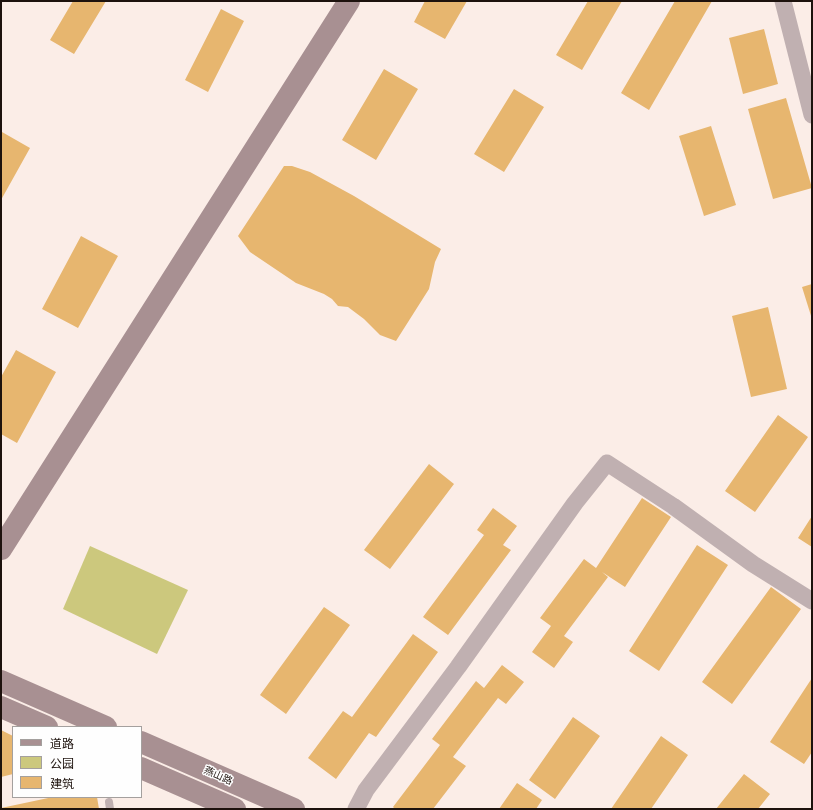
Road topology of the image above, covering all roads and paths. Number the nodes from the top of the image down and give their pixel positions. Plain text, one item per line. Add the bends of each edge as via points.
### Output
1 (349, 1) edge
2 (783, 1) edge
3 (812, 115) edge
4 (1, 549) edge
5 (811, 598) edge
6 (1, 681) edge
7 (1, 707) edge
8 (45, 726) edge
9 (104, 726) edge
10 (142, 742) edge
11 (142, 769) edge
12 (206, 802) edge
13 (235, 809) edge
14 (294, 809) edge
15 (356, 809) edge

1 - 4 street
2 - 3 street
5 - 15 street via 753,564 607,463 575,503 366,790
6 - 9 street
7 - 8 street
10 - 14 street, 燕山路
11 - 12 street
12 - 13 street

